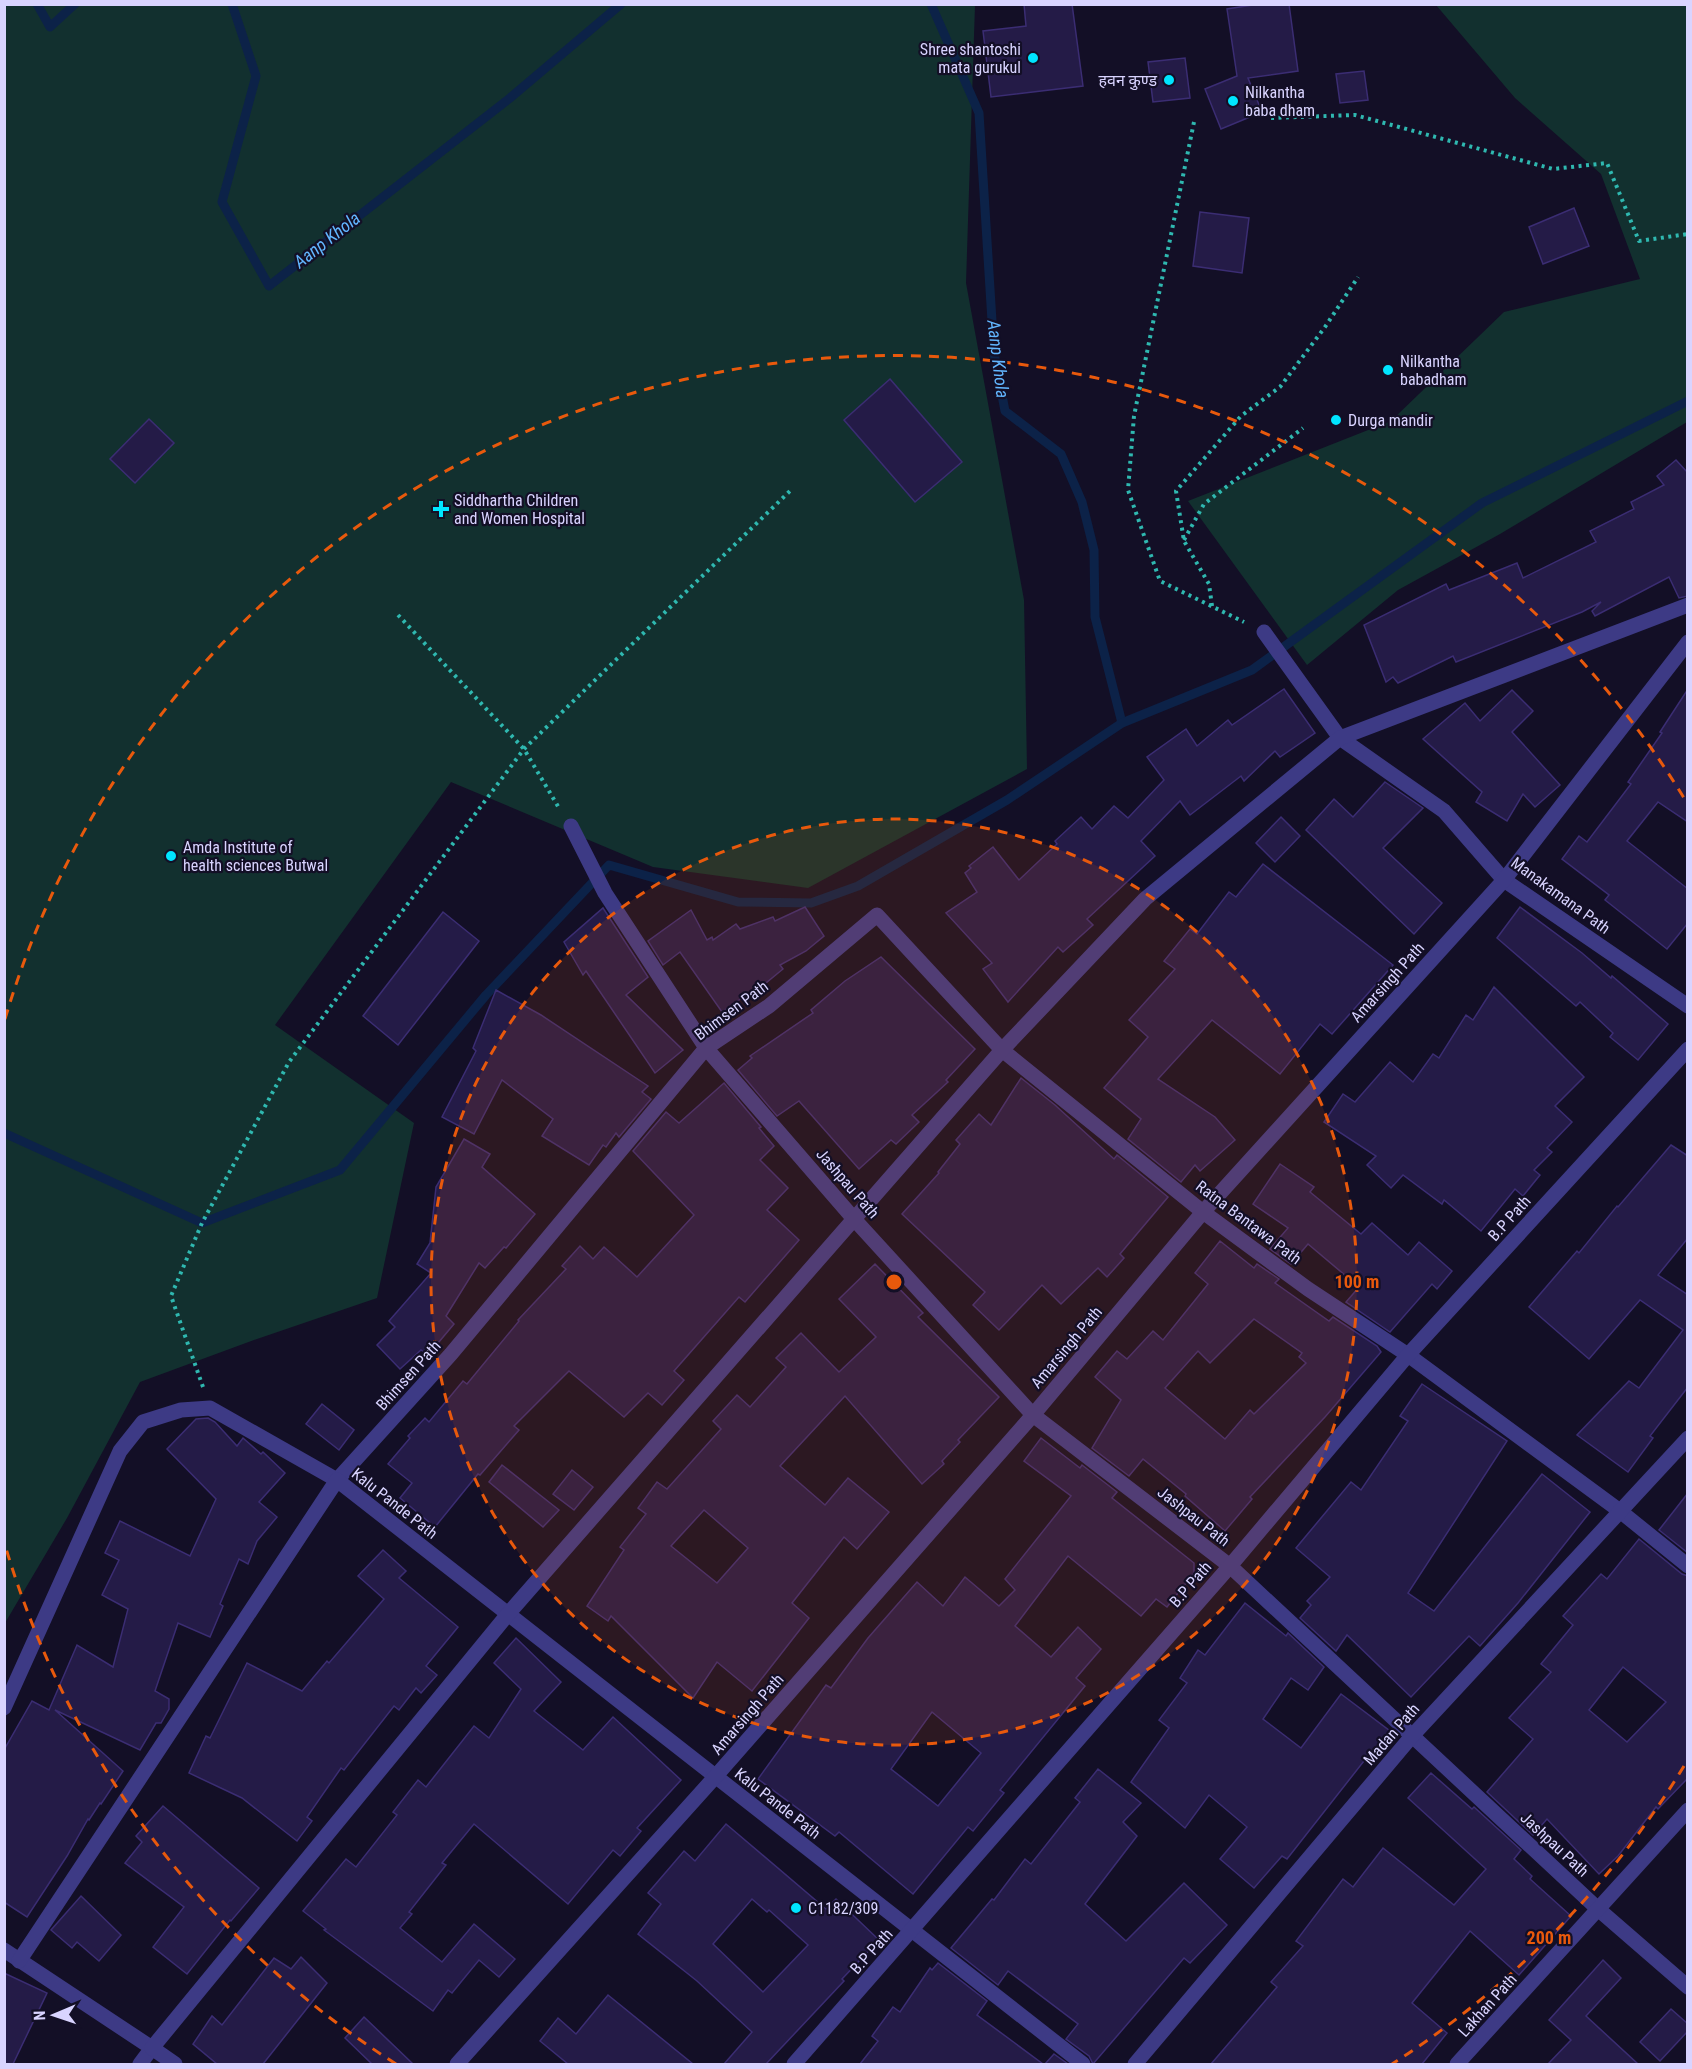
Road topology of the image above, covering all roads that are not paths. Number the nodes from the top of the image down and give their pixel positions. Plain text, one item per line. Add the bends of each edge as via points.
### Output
1 (1688, 605) edge
2 (1264, 632) road end
3 (1688, 642) edge
4 (1341, 738) junction
5 (571, 826) road end
6 (1504, 880) junction
7 (877, 915) joint
8 (1688, 1006) edge
9 (706, 1048) junction
10 (1688, 1049) edge
11 (1002, 1050) junction
12 (1203, 1212) junction
13 (854, 1219) junction
14 (1408, 1355) junction
15 (1033, 1414) junction
16 (1688, 1438) edge
17 (337, 1480) junction
18 (1620, 1511) junction
19 (1230, 1566) junction
20 (1688, 1566) edge
21 (508, 1614) junction
22 (4, 1708) edge
23 (1412, 1736) junction
24 (715, 1777) junction
25 (1688, 1810) edge
26 (1598, 1908) junction
27 (912, 1931) junction
28 (4, 1950) edge
29 (19, 1961) junction
30 (1688, 1987) edge
31 (152, 2048) junction
32 (140, 2064) edge
33 (175, 2064) edge
34 (457, 2064) edge
35 (794, 2064) edge
36 (1083, 2064) edge
37 (1135, 2064) edge
38 (1457, 2064) edge

1 - 4 street
2 - 4 street, Manakamana Path
3 - 6 street, Amarsingh Path
4 - 6 street, Manakamana Path via 1444,811
4 - 11 street via 1145,899
5 - 9 street, Jashpau Path via 605,893
6 - 8 street, Manakamana Path
6 - 12 street, Amarsingh Path
7 - 9 street, Bhimsen Path via 769,1006
7 - 11 street, Ratna Bantawa Path
9 - 13 street, Jashpau Path
9 - 17 street, Bhimsen Path via 451,1354
10 - 14 street, B.P Path
11 - 12 street, Ratna Bantawa Path
11 - 13 street
12 - 14 street, Ratna Bantawa Path via 1308,1289
12 - 15 street, Amarsingh Path
13 - 15 street, Jashpau Path
13 - 21 street
14 - 18 street, Ratna Bantawa Path
14 - 19 street, B.P Path
15 - 19 street, Jashpau Path
15 - 24 street, Amarsingh Path
16 - 18 street, Madan Path
17 - 21 street, Kalu Pande Path
17 - 22 street via 210,1408 181,1410 143,1422 120,1450
17 - 29 street, Bhimsen Path
18 - 20 street, Ratna Bantawa Path
18 - 23 street, Madan Path
19 - 23 street, Jashpau Path
19 - 27 street, B.P Path
21 - 24 street, Kalu Pande Path
21 - 31 street
23 - 26 street, Jashpau Path
23 - 37 street, Madan Path
24 - 27 street, Kalu Pande Path
24 - 34 street, Amarsingh Path
25 - 26 street, Lakhan Path
26 - 30 street, Jashpau Path
26 - 38 street, Lakhan Path
27 - 35 street, B.P Path
27 - 36 street, Kalu Pande Path
28 - 29 street
29 - 31 street
31 - 32 street
31 - 33 street

